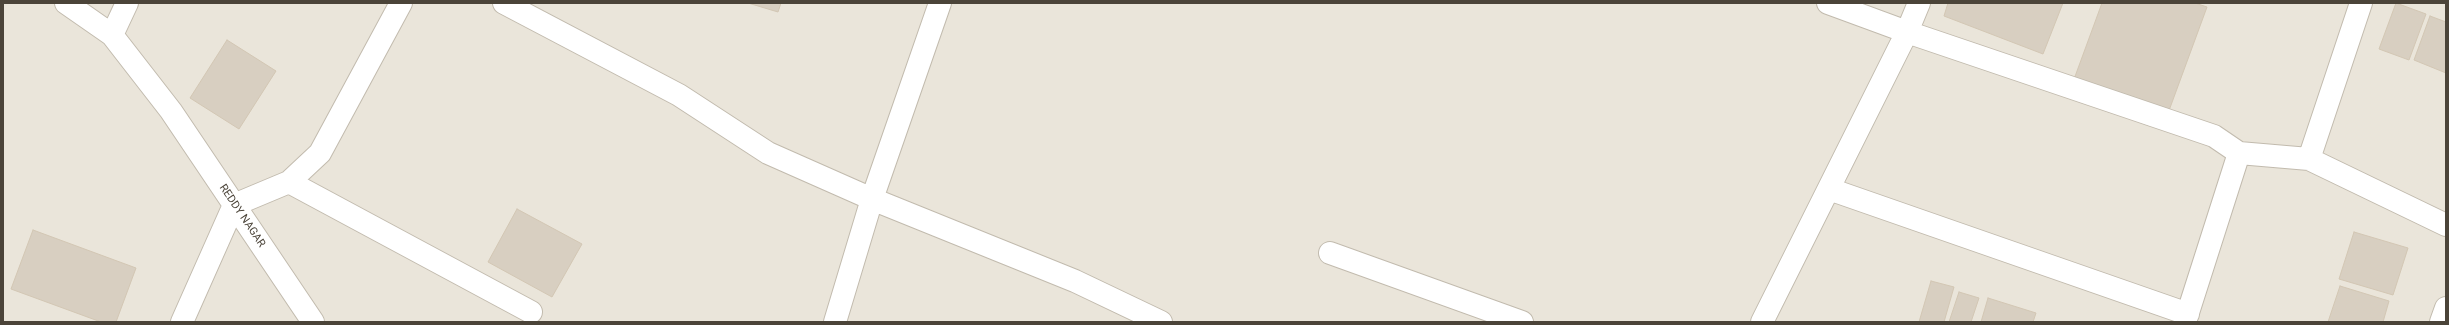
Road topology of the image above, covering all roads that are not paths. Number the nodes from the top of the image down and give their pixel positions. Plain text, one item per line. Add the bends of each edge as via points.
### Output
1 (66, 3) edge
2 (127, 3) edge
3 (401, 3) edge
4 (504, 3) edge
5 (940, 3) edge
6 (1828, 3) edge
7 (1919, 3) edge
8 (2361, 3) edge
9 (1907, 32) junction
10 (112, 35) junction
11 (2239, 154) junction
12 (2309, 159) junction
13 (289, 182) junction
14 (1829, 189) junction
15 (872, 199) junction
16 (234, 205) junction
17 (2446, 225) edge
18 (1330, 253) dead end
19 (2446, 308) edge
20 (531, 312) dead end
21 (2186, 318) edge
22 (182, 322) edge
23 (313, 322) edge
24 (835, 322) edge
25 (1161, 322) edge
26 (1522, 322) edge
27 (1762, 322) edge
28 (2441, 322) edge

1 - 10 street, REDDY NAGAR
2 - 10 street
3 - 13 street via 320,154
4 - 15 street via 678,95 768,154
5 - 15 street
6 - 9 street
7 - 9 street
8 - 12 street
9 - 11 street via 2214,136
9 - 14 street
10 - 16 street, REDDY NAGAR via 171,110
11 - 12 street
11 - 21 street
12 - 17 street
13 - 16 street
13 - 20 street
14 - 21 street
14 - 27 street
15 - 24 street
15 - 25 street via 1075,281
16 - 22 street
16 - 23 street, REDDY NAGAR
18 - 26 street
19 - 28 street

